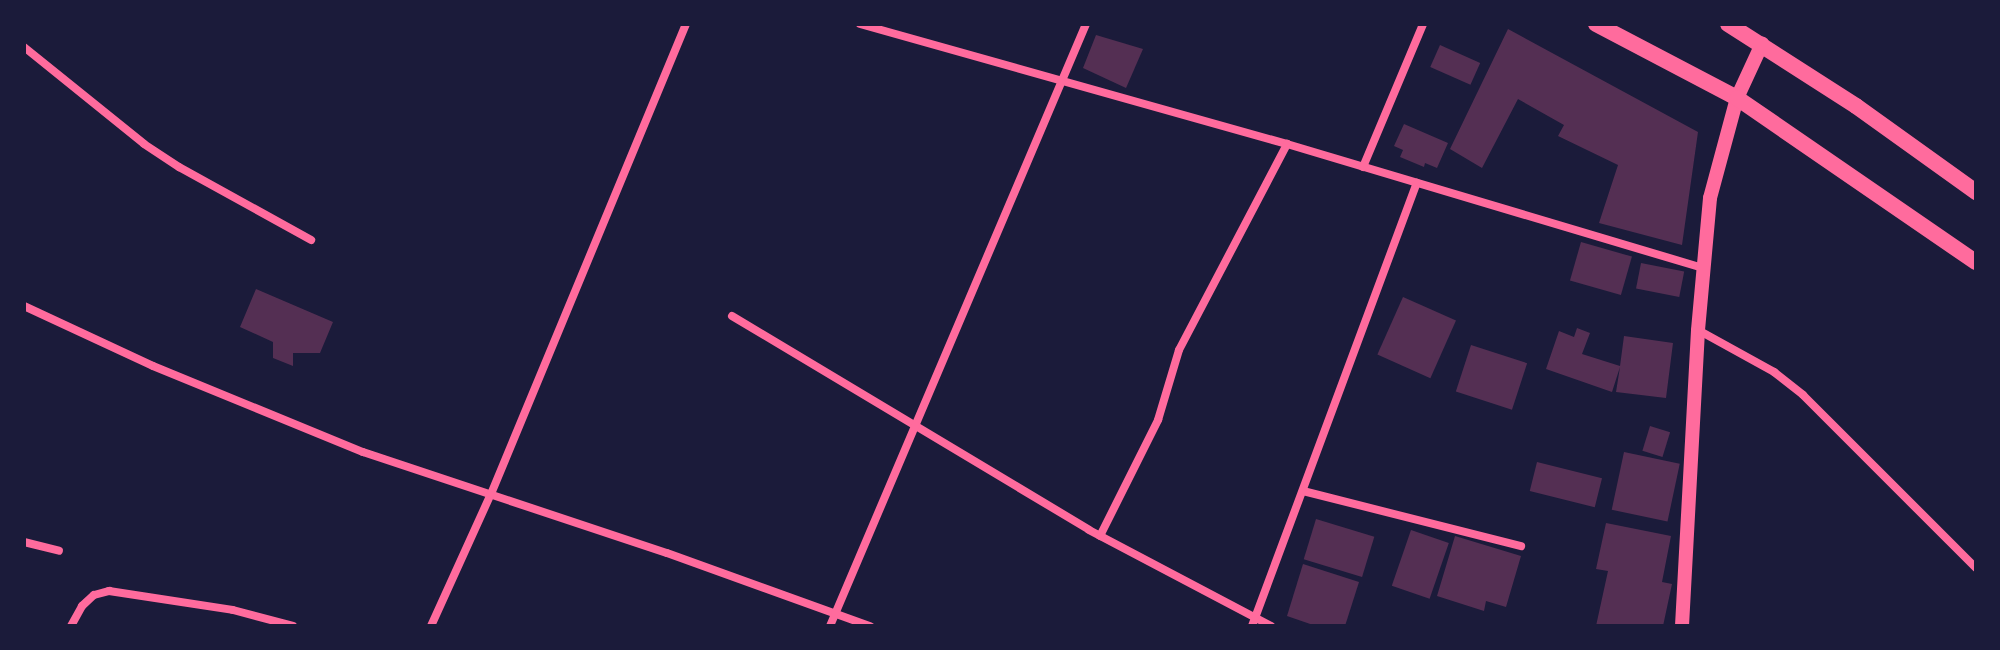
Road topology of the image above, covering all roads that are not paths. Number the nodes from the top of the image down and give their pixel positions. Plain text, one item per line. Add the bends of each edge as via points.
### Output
1 (686, 24) edge
2 (860, 24) edge
3 (1086, 24) edge
4 (1423, 24) edge
5 (1596, 24) edge
6 (1728, 24) edge
7 (1762, 44) junction
8 (24, 47) edge
9 (1060, 81) junction
10 (1737, 98) junction
11 (1287, 144) junction
12 (1363, 167) junction
13 (1417, 183) junction
14 (1976, 192) edge
15 (311, 240) dead end
16 (1976, 262) edge
17 (1703, 268) junction
18 (24, 306) edge
19 (732, 316) dead end
20 (1698, 330) junction
21 (914, 428) junction
22 (1303, 491) junction
23 (491, 494) junction
24 (1100, 536) junction
25 (24, 542) edge
26 (1521, 546) dead end
27 (59, 551) dead end
28 (1976, 568) edge
29 (836, 611) junction
30 (1253, 622) edge
31 (71, 626) edge
32 (293, 626) edge
33 (431, 626) edge
34 (830, 626) edge
35 (870, 626) edge
36 (1271, 626) edge
37 (1682, 626) edge

1 - 23 street
2 - 9 street
3 - 9 street
4 - 12 street
5 - 10 main road
6 - 7 main road
7 - 10 street
7 - 14 main road
8 - 15 street via 167,159
9 - 11 street
9 - 21 street
10 - 16 main road
10 - 17 street via 1710,198
11 - 12 street
11 - 24 street via 1179,350 1158,420
12 - 13 street
13 - 17 street
13 - 22 street
17 - 20 street
18 - 23 street via 153,366 363,452
19 - 21 street
20 - 28 street via 1774,372 1803,395
20 - 37 street
21 - 24 street
21 - 29 street
22 - 26 street
22 - 30 street
23 - 29 street
23 - 33 street
24 - 30 street
25 - 27 street
29 - 34 street
29 - 35 street
30 - 36 street
31 - 32 street via 82,606 109,591 233,610

